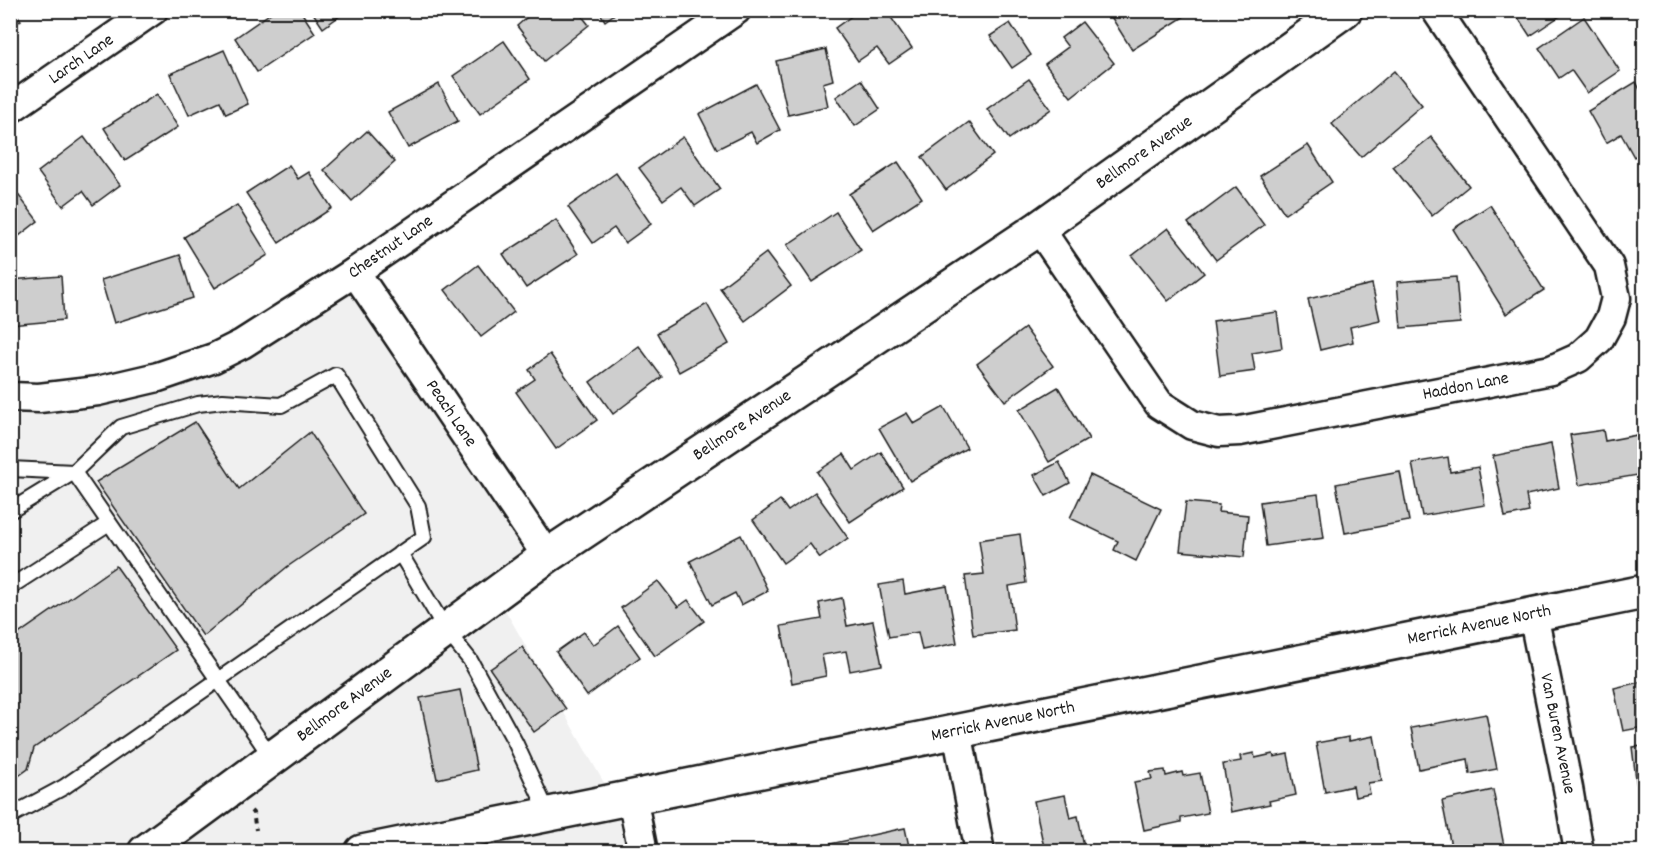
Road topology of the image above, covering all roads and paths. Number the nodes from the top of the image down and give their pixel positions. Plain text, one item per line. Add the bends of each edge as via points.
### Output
1 (153, 10) edge
2 (736, 10) edge
3 (1345, 10) edge
4 (1436, 10) edge
5 (10, 109) edge
6 (1039, 228) junction
7 (355, 272) junction
8 (10, 397) edge
9 (10, 469) edge
10 (74, 472) junction
11 (10, 511) edge
12 (109, 523) junction
13 (400, 553) junction
14 (547, 556) junction
15 (10, 587) edge
16 (1644, 592) edge
17 (1533, 614) junction
18 (446, 630) junction
19 (218, 680) junction
20 (957, 731) junction
21 (272, 758) junction
22 (632, 796) junction
23 (249, 808) dead end
24 (548, 813) junction
25 (10, 816) edge
26 (256, 830) dead end
27 (450, 843) edge
28 (145, 852) edge
29 (362, 852) edge
30 (643, 852) edge
31 (980, 852) edge
32 (1579, 852) edge

1 - 5 street, Larch Lane
2 - 7 street, Chestnut Lane
3 - 6 main road, Bellmore Avenue
4 - 6 street, Haddon Lane via 1609,266 1616,298 1611,316 1599,339 1578,358 1551,370 1219,432 1192,425 1159,404
6 - 14 main road, Bellmore Avenue
7 - 8 street, Chestnut Lane via 242,344 213,358 158,377 98,391
7 - 14 street, Peach Lane
9 - 10 lane
10 - 11 lane
10 - 12 lane
10 - 13 lane via 122,427 198,404 223,401 281,405 336,375 418,506 424,537
12 - 15 lane
12 - 19 lane
13 - 18 lane
13 - 19 lane
14 - 18 main road, Bellmore Avenue
16 - 17 main road, Merrick Avenue North
17 - 20 main road, Merrick Avenue North
17 - 32 street, Van Buren Avenue
18 - 21 main road, Bellmore Avenue
18 - 24 lane via 470,660
19 - 21 lane
19 - 25 lane via 64,787
20 - 22 main road, Merrick Avenue North
20 - 31 street
21 - 28 main road, Bellmore Avenue
22 - 24 main road, Merrick Avenue North
22 - 30 street
23 - 26 path
24 - 27 main road, Merrick Avenue North
27 - 29 main road, Merrick Avenue North

